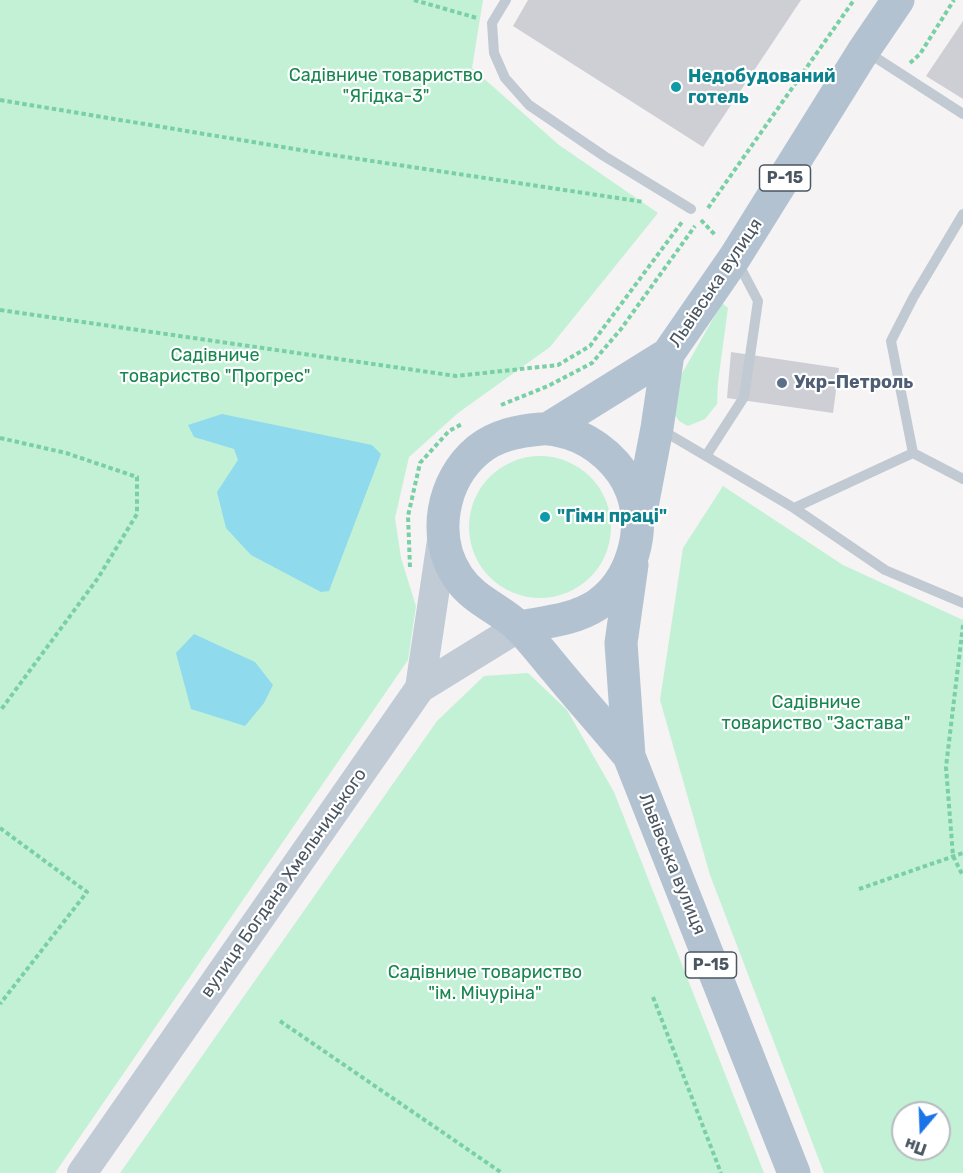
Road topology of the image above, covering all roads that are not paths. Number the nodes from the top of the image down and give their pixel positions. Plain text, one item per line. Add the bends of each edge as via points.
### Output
1 (506, 0) edge
2 (898, 0) edge
3 (864, 51) junction
4 (963, 114) edge
5 (691, 209) road end
6 (963, 214) edge
7 (735, 256) junction
8 (668, 354) junction
9 (549, 428) junction
10 (657, 428) junction
11 (913, 453) junction
12 (706, 456) junction
13 (963, 479) edge
14 (794, 508) junction
15 (443, 532) junction
16 (636, 542) junction
17 (963, 603) edge
18 (519, 627) junction
19 (420, 688) junction
20 (629, 756) junction
21 (82, 1173) edge
22 (794, 1173) edge

1 - 5 lane via 492,23 494,53 505,78 529,105
2 - 3 main road, Львівська вулиця / Р-15
3 - 4 lane
3 - 7 main road, Львівська вулиця / Р-15
6 - 11 lane via 891,341
7 - 8 main road, Львівська вулиця / Р-15
7 - 12 lane via 758,301 744,397
8 - 9 main road, Львівська вулиця / Р-15
8 - 10 main road, Львівська вулиця / Р-15
9 - 15 main road, Р-15 via 512,432 480,449 451,486
9 - 16 main road via 584,438 613,460 632,492
10 - 12 lane
10 - 16 main road, Львівська вулиця / Р-15
11 - 13 lane
11 - 14 lane
12 - 14 lane
14 - 17 lane via 885,570
15 - 18 main road, Р-15 via 457,576 471,594
15 - 19 main road
16 - 18 main road via 619,584 598,604 571,618
16 - 20 main road, Львівська вулиця / Р-15 via 621,643
18 - 19 main road, вулиця Богдана Хмельницького
18 - 20 main road, Львівська вулиця / Р-15
19 - 21 main road, вулиця Богдана Хмельницького
20 - 22 main road, Львівська вулиця / Р-15

